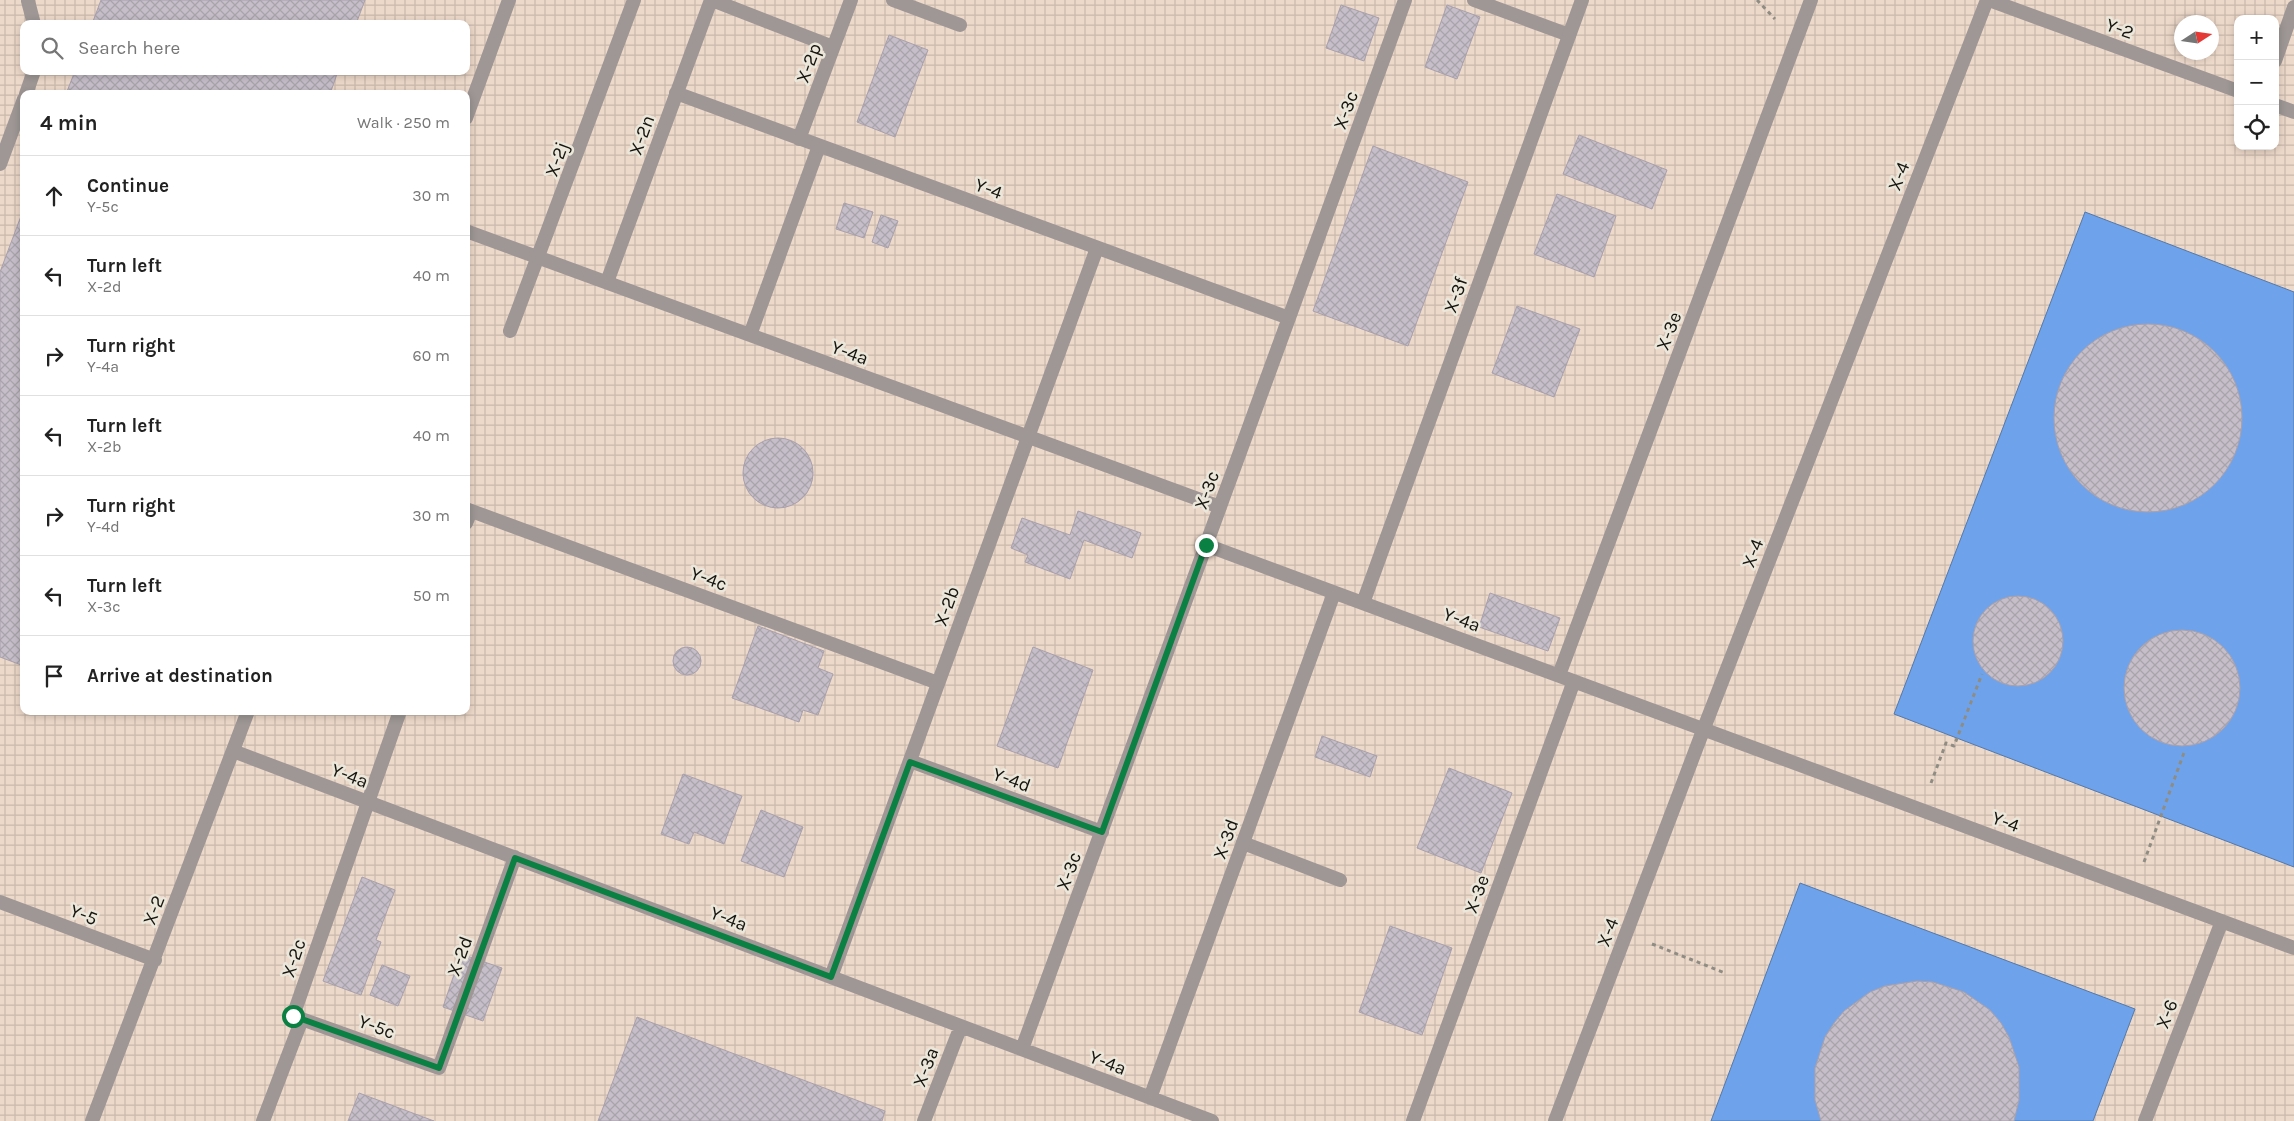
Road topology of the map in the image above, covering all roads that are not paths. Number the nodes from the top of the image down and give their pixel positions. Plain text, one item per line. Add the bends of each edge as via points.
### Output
1 (510, 0) edge
2 (634, 0) edge
3 (711, 0) edge
4 (851, 0) edge
5 (893, 0) edge
6 (1405, 0) edge
7 (1474, 0) edge
8 (1582, 0) edge
9 (1811, 0) edge
10 (1988, 0) edge
11 (28, 1) edge
12 (2294, 7) edge
13 (33, 20) edge
14 (960, 25) dead end
15 (1569, 35) junction
16 (833, 48) junction
17 (2275, 60) edge
18 (33, 75) edge
19 (27, 90) edge
20 (2234, 91) edge
21 (676, 93) junction
22 (2279, 106) edge
23 (470, 107) edge
24 (20, 108) edge
25 (2294, 112) edge
26 (800, 139) junction
27 (820, 146) junction
28 (3, 147) edge
29 (0, 164) edge
30 (470, 232) edge
31 (1097, 248) junction
32 (539, 257) junction
33 (607, 282) junction
34 (1289, 318) junction
35 (510, 331) dead end
36 (750, 335) junction
37 (1028, 437) junction
38 (1220, 508) junction
39 (470, 515) edge
40 (1206, 545) junction
41 (1334, 593) junction
42 (1362, 603) junction
43 (1559, 675) junction
44 (1574, 680) junction
45 (938, 683) junction
46 (246, 715) edge
47 (399, 715) edge
48 (1704, 728) junction
49 (233, 751) junction
50 (910, 762) junction
51 (368, 802) junction
52 (1102, 832) junction
53 (1244, 843) junction
54 (515, 858) junction
55 (1340, 880) dead end
56 (0, 902) edge
57 (2222, 921) junction
58 (2294, 948) edge
59 (155, 960) junction
60 (831, 977) junction
61 (302, 1019) junction
62 (961, 1026) junction
63 (1022, 1050) junction
64 (439, 1068) joint
65 (1150, 1098) junction
66 (92, 1121) edge
67 (264, 1121) edge
68 (924, 1121) edge
69 (1212, 1121) edge
70 (1413, 1121) edge
71 (1555, 1121) edge
72 (2145, 1121) edge

1 - 23 street
2 - 32 street, X-2j
3 - 16 street
3 - 21 street, X-2n
4 - 16 street, X-2p
5 - 14 street
6 - 34 street, X-3c
7 - 15 street
8 - 15 street, X-3f
9 - 43 street, X-3e
10 - 20 street, Y-2
10 - 48 street, X-4
11 - 13 street
12 - 17 street
15 - 42 street, X-3f
16 - 26 street, X-2p
18 - 19 street
21 - 26 street, Y-4
21 - 33 street, X-2n
22 - 25 street
24 - 28 street
26 - 27 street, Y-4
27 - 31 street, Y-4
27 - 36 street
28 - 29 street
30 - 32 street, Y-4a
31 - 34 street, Y-4
31 - 37 street, X-2b
32 - 33 street, Y-4a
32 - 35 street, X-2j
33 - 36 street, Y-4a
34 - 38 street, X-3c
36 - 37 street, Y-4a
37 - 38 street, Y-4a
37 - 45 street, X-2b
38 - 40 street, X-3c
39 - 45 street, Y-4c
40 - 41 street, Y-4a
40 - 52 street, X-3c
41 - 42 street, Y-4a
41 - 53 street, X-3d
42 - 43 street, Y-4a
43 - 44 street, Y-4a
44 - 48 street, Y-4a
44 - 70 street, X-3e
45 - 50 street, X-2b
46 - 49 street, X-2
47 - 51 street
48 - 57 street, Y-4
48 - 71 street, X-4
49 - 51 street, Y-4a
49 - 59 street, X-2
50 - 52 street, Y-4d
50 - 60 street, X-2b
51 - 54 street, Y-4a
51 - 61 street, X-2c via 293,1016
52 - 63 street, X-3c
53 - 55 street
53 - 65 street, X-3d
54 - 60 street, Y-4a
54 - 64 street, X-2d
56 - 59 street, Y-5
57 - 58 street, Y-4
57 - 72 street, X-6
59 - 66 street, X-2
60 - 62 street, Y-4a
61 - 64 street, Y-5c
61 - 67 street
62 - 63 street, Y-4a
62 - 68 street, X-3a
63 - 65 street, Y-4a
65 - 69 street, Y-4a

